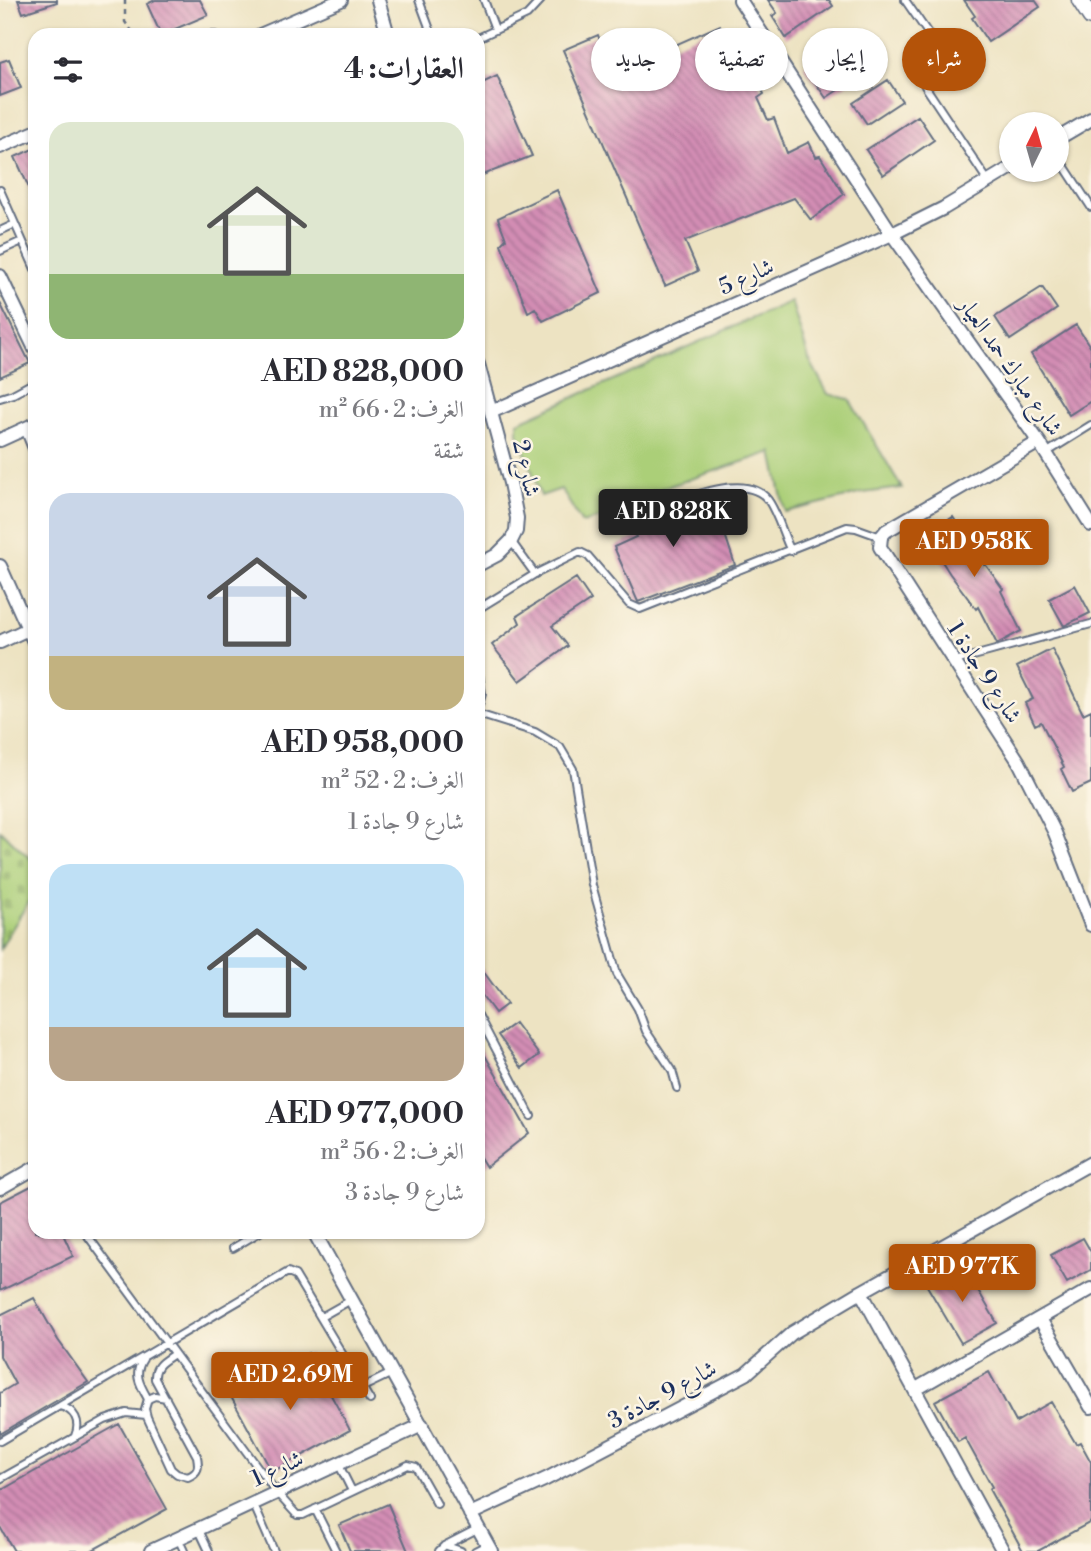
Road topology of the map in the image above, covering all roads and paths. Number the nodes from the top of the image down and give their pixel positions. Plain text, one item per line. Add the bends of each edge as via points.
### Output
1 (125, 0) edge
2 (341, 0) edge
3 (378, 0) edge
4 (419, 0) edge
5 (484, 0) edge
6 (541, 0) edge
7 (740, 0) edge
8 (905, 0) edge
9 (1080, 0) edge
10 (1091, 17) edge
11 (130, 28) edge
12 (276, 28) edge
13 (385, 28) edge
14 (429, 28) edge
15 (495, 29) junction
16 (485, 34) edge
17 (1091, 119) edge
18 (1069, 132) edge
19 (28, 135) edge
20 (0, 147) edge
21 (1069, 173) edge
22 (999, 175) edge
23 (988, 181) junction
24 (0, 190) edge
25 (1091, 207) edge
26 (15, 224) junction
27 (0, 232) edge
28 (892, 233) junction
29 (22, 241) junction
30 (0, 251) edge
31 (28, 254) edge
32 (0, 276) edge
33 (28, 319) edge
34 (21, 322) junction
35 (28, 336) edge
36 (28, 386) edge
37 (485, 392) edge
38 (0, 398) edge
39 (491, 412) junction
40 (1091, 425) edge
41 (28, 427) edge
42 (0, 440) edge
43 (1042, 447) junction
44 (669, 503) dead end
45 (1091, 525) edge
46 (881, 537) junction
47 (512, 541) junction
48 (790, 551) junction
49 (485, 561) edge
50 (0, 566) edge
51 (535, 574) junction
52 (485, 605) edge
53 (28, 619) edge
54 (1091, 624) edge
55 (28, 629) edge
56 (0, 642) edge
57 (954, 662) junction
58 (485, 716) edge
59 (1091, 925) edge
60 (485, 1028) edge
61 (677, 1088) dead end
62 (531, 1116) dead end
63 (1091, 1163) edge
64 (28, 1172) edge
65 (0, 1188) edge
66 (90, 1239) edge
67 (248, 1239) edge
68 (318, 1239) edge
69 (233, 1248) dead end
70 (1091, 1289) edge
71 (861, 1292) junction
72 (351, 1300) junction
73 (321, 1318) junction
74 (1040, 1319) junction
75 (166, 1343) junction
76 (174, 1354) junction
77 (146, 1355) junction
78 (392, 1373) junction
79 (363, 1387) junction
80 (916, 1389) junction
81 (148, 1399) junction
82 (168, 1399) junction
83 (370, 1399) dead end
84 (61, 1406) junction
85 (1091, 1407) edge
86 (146, 1415) junction
87 (422, 1425) junction
88 (75, 1436) junction
89 (0, 1441) edge
90 (338, 1463) junction
91 (0, 1479) edge
92 (352, 1490) junction
93 (276, 1492) junction
94 (253, 1503) junction
95 (437, 1504) dead end
96 (315, 1509) junction
97 (471, 1514) junction
98 (198, 1528) junction
99 (478, 1528) junction
100 (178, 1538) junction
101 (489, 1548) edge
102 (442, 1549) edge
103 (151, 1551) edge
104 (184, 1551) edge
105 (209, 1551) edge
106 (274, 1551) edge
107 (336, 1551) edge
108 (461, 1551) edge
109 (475, 1551) edge
110 (1003, 1551) edge

1 - 11 path via 125,22
2 - 12 street
3 - 13 street
4 - 14 lane
5 - 15 lane
6 - 15 lane via 527,15
7 - 28 street, شارع مبارك حمد العيار
8 - 23 lane via 932,39 925,86
9 - 10 street
15 - 16 lane
17 - 18 street
19 - 20 street
21 - 25 lane
22 - 23 street, شارع 5
23 - 28 street, شارع 5
24 - 26 lane
26 - 27 lane
26 - 29 lane
28 - 39 street, شارع 5
28 - 43 street, شارع مبارك حمد العيار
29 - 30 lane
29 - 31 lane
32 - 34 street
33 - 34 street
34 - 35 street
36 - 38 lane
37 - 39 street, شارع 2
39 - 47 street, شارع 2 via 517,518
40 - 43 lane
41 - 42 street
43 - 45 street, شارع مبارك حمد العيار
43 - 46 street
44 - 48 lane via 738,486 759,492 768,500
46 - 48 lane via 847,527
46 - 57 street, شارع 9 جادة 1 via 882,552
47 - 49 street
47 - 51 lane
48 - 51 lane via 640,609 629,604 583,552
50 - 53 street
51 - 52 lane
54 - 57 lane
55 - 56 street
57 - 59 street, شارع 9 جادة 1 via 1040,802
58 - 61 lane via 534,732 560,747 573,769 592,885 617,974 672,1070
60 - 62 lane
63 - 71 street, شارع 9 جادة 3
64 - 65 street
66 - 75 lane
67 - 69 lane
68 - 72 street
70 - 74 street
71 - 80 street
71 - 97 street, شارع 9 جادة 3 via 792,1333 746,1374
72 - 73 lane
72 - 78 street
73 - 75 lane via 295,1275 288,1272
73 - 79 lane
74 - 80 street
74 - 85 street
75 - 76 lane
75 - 77 lane
76 - 82 lane via 155,1371 157,1385
76 - 93 lane
77 - 81 lane via 138,1374
77 - 84 lane
78 - 79 lane
78 - 87 street
79 - 83 lane
80 - 110 street
81 - 82 lane via 161,1395
81 - 86 lane
82 - 86 lane via 197,1456 195,1474 181,1476 172,1469
84 - 88 lane via 76,1417
84 - 89 lane
86 - 88 lane via 126,1413
87 - 90 street, شارع 1
87 - 97 street
88 - 91 lane
90 - 92 lane
90 - 93 street, شارع 1
92 - 95 lane via 404,1465 413,1466
92 - 96 lane
93 - 94 street, شارع 1
93 - 96 lane via 298,1515
94 - 98 street, شارع 1
94 - 106 lane
96 - 107 lane
97 - 99 street
98 - 100 street, شارع 1
98 - 105 lane
99 - 101 street
99 - 102 lane
100 - 103 street, شارع 1
100 - 104 lane
101 - 109 lane
102 - 108 lane

